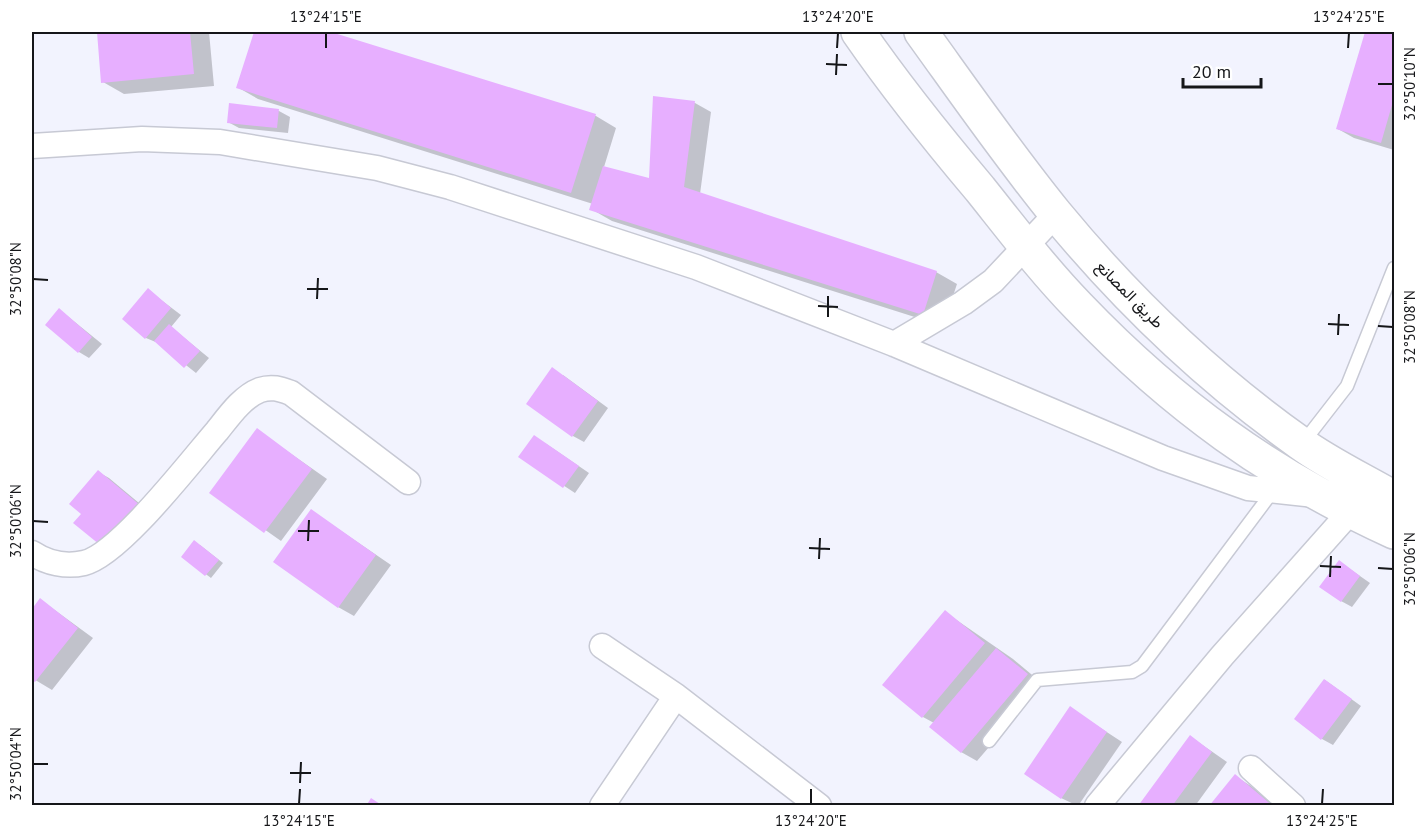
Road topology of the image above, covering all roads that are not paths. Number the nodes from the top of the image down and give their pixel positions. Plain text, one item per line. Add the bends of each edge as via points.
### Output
1 (858, 32) edge
2 (921, 32) edge
3 (32, 146) edge
4 (1056, 214) junction
5 (1025, 247) junction
6 (1395, 268) edge
7 (894, 344) junction
8 (1302, 444) junction
9 (408, 482) dead end
10 (1273, 491) junction
11 (1321, 496) junction
12 (1395, 498) edge
13 (1350, 512) junction
14 (1395, 532) edge
15 (32, 553) edge
16 (602, 646) dead end
17 (676, 696) junction
18 (989, 741) dead end
19 (1251, 768) dead end
20 (602, 806) edge
21 (819, 806) edge
22 (1097, 806) edge
23 (1293, 806) edge

1 - 5 main road via 912,108
2 - 4 main road, طريق المصانع via 989,129
3 - 7 street via 142,139 220,142 377,168 523,208 675,259
4 - 5 street
4 - 8 main road, طريق المصانع via 1168,333 1234,393
5 - 7 street via 993,281
5 - 11 main road via 1078,307 1186,407 1255,458
6 - 8 lane via 1347,386
7 - 10 street via 1163,458 1248,488
8 - 12 main road, طريق المصانع
9 - 15 street via 291,393 275,388 260,391 234,410 150,511 103,554 86,563 63,565
10 - 11 street
10 - 18 lane via 1142,666 1132,672 1037,680
11 - 13 main road
13 - 14 main road
13 - 22 street
16 - 17 street
17 - 20 street
17 - 21 street
19 - 23 street

